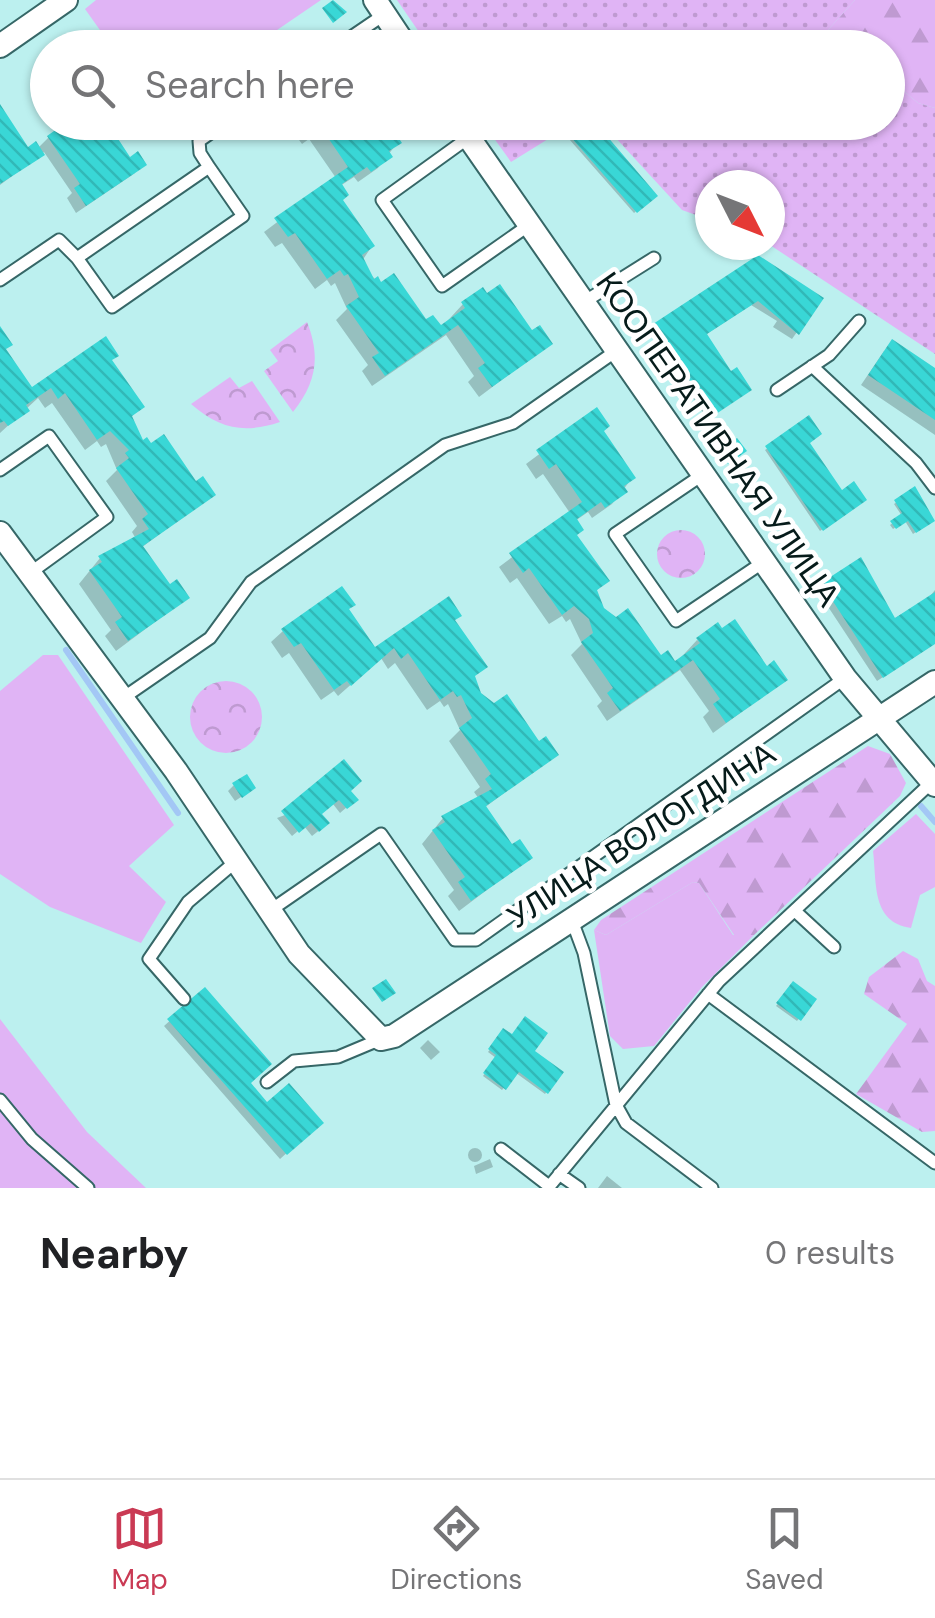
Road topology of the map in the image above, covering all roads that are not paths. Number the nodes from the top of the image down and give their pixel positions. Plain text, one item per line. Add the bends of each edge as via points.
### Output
1 (58, 3) edge
2 (380, 7) edge
3 (355, 30) edge
4 (396, 30) edge
5 (0, 46) edge
6 (201, 140) edge
7 (451, 140) edge
8 (470, 140) edge
9 (208, 167) junction
10 (529, 225) junction
11 (76, 258) junction
12 (654, 258) dead end
13 (0, 280) edge
14 (584, 302) junction
15 (859, 322) dead end
16 (616, 351) junction
17 (812, 366) junction
18 (777, 390) dead end
19 (0, 470) edge
20 (704, 473) junction
21 (935, 488) edge
22 (0, 532) edge
23 (765, 561) junction
24 (30, 573) junction
25 (845, 678) junction
26 (935, 682) edge
27 (123, 698) junction
28 (878, 718) junction
29 (934, 784) edge
30 (234, 864) junction
31 (794, 911) junction
32 (268, 912) junction
33 (571, 918) junction
34 (834, 947) dead end
35 (708, 994) junction
36 (184, 998) dead end
37 (381, 1039) junction
38 (267, 1082) dead end
39 (0, 1100) edge
40 (616, 1105) junction
41 (502, 1149) dead end
42 (935, 1163) edge
43 (560, 1174) junction
44 (548, 1187) edge
45 (88, 1188) edge
46 (579, 1188) edge
47 (712, 1188) edge

1 - 5 street
2 - 3 lane
2 - 4 street
6 - 9 lane
7 - 10 lane via 382,200 442,286
8 - 10 street, КООПЕРАТИВНАЯ УЛИЦА
9 - 11 lane
9 - 11 lane via 242,216 112,307
10 - 14 street, КООПЕРАТИВНАЯ УЛИЦА
11 - 13 lane via 59,240
12 - 14 lane
14 - 16 street, КООПЕРАТИВНАЯ УЛИЦА
15 - 17 lane
16 - 20 street, КООПЕРАТИВНАЯ УЛИЦА
16 - 27 lane via 513,423 445,445 250,582 210,638
17 - 18 lane
17 - 21 lane via 916,462
19 - 24 lane via 49,436 107,517
20 - 23 street, КООПЕРАТИВНАЯ УЛИЦА
20 - 23 lane via 615,534 676,621
22 - 24 street
23 - 25 street, КООПЕРАТИВНАЯ УЛИЦА
24 - 27 street
25 - 28 street, КООПЕРАТИВНАЯ УЛИЦА
25 - 32 lane via 476,940 456,940 381,834
26 - 28 street, УЛИЦА ВОЛОГДИНА
27 - 30 street
28 - 29 street, КООПЕРАТИВНАЯ УЛИЦА
28 - 33 street, УЛИЦА ВОЛОГДИНА
29 - 31 lane
30 - 32 street
30 - 36 lane via 188,902 149,959
31 - 34 lane
31 - 35 lane
32 - 37 street
33 - 37 street, УЛИЦА ВОЛОГДИНА
33 - 40 lane
35 - 40 lane
35 - 42 lane
37 - 38 lane via 338,1057 294,1061
39 - 45 lane
40 - 43 lane
40 - 47 lane via 626,1123
41 - 44 lane
43 - 44 lane
43 - 46 lane

